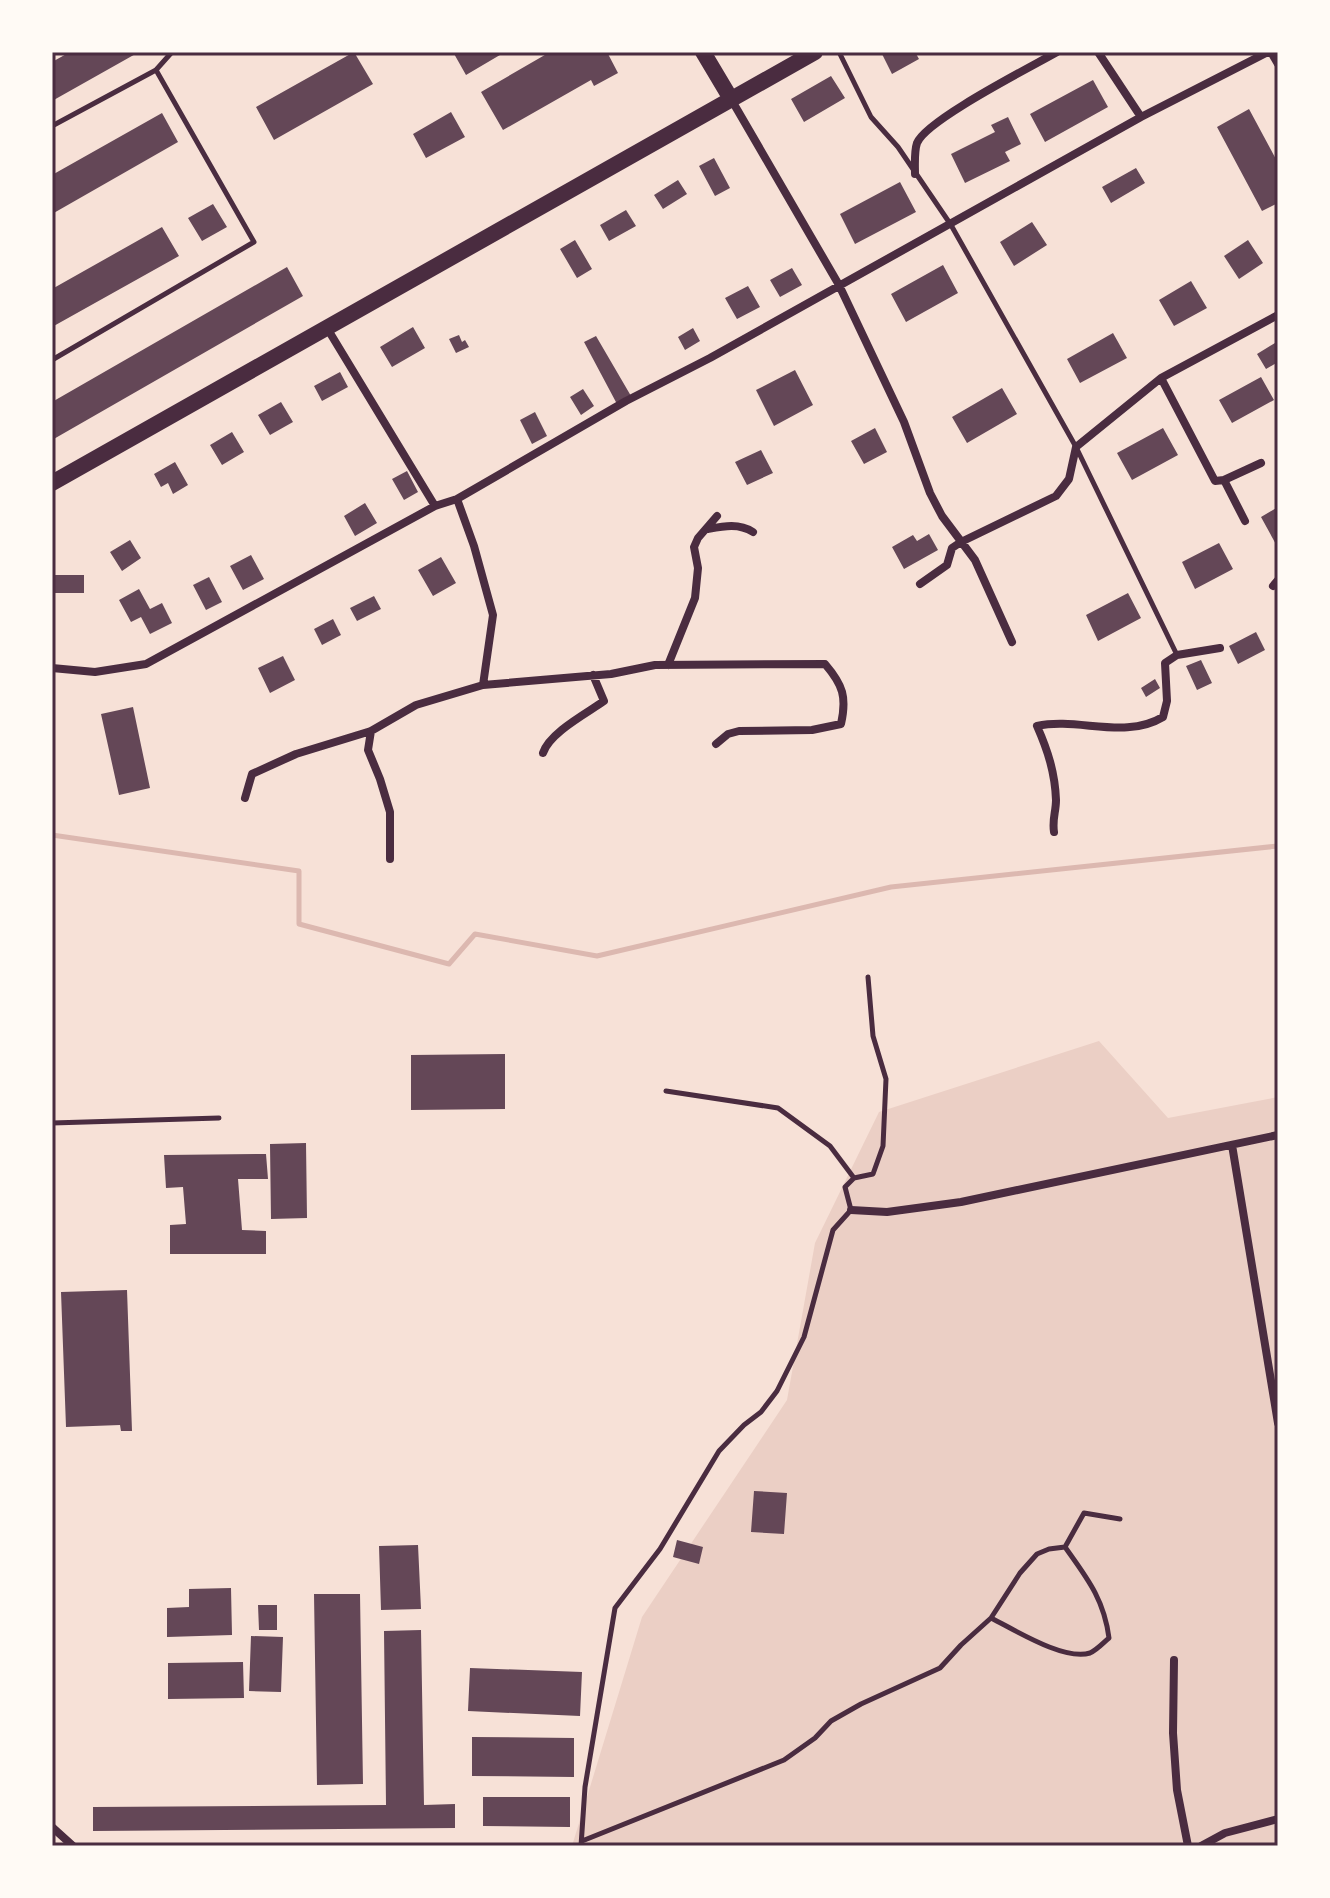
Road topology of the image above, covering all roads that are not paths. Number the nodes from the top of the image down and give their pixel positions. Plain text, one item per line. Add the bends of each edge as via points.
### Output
1 (172, 52) edge
2 (703, 52) edge
3 (815, 52) edge
4 (839, 52) edge
5 (1057, 52) edge
6 (1098, 52) edge
7 (1270, 52) edge
8 (1278, 64) edge
9 (156, 70) junction
10 (731, 99) junction
11 (1141, 117) junction
12 (52, 126) edge
13 (915, 174) junction
14 (951, 225) junction
15 (839, 285) junction
16 (1278, 315) edge
17 (327, 328) junction
18 (52, 360) edge
19 (1161, 378) junction
20 (1076, 447) junction
21 (1261, 463) dead end
22 (1224, 480) junction
23 (52, 483) edge
24 (457, 499) junction
25 (435, 506) junction
26 (717, 516) dead end
27 (1245, 521) dead end
28 (708, 529) junction
29 (753, 532) dead end
30 (961, 542) junction
31 (920, 584) dead end
32 (1012, 642) dead end
33 (1220, 648) dead end
34 (1177, 655) junction
35 (668, 665) junction
36 (52, 668) edge
37 (593, 675) junction
38 (483, 685) junction
39 (371, 731) junction
40 (716, 744) dead end
41 (543, 753) dead end
42 (245, 798) dead end
43 (1054, 832) dead end
44 (390, 859) dead end
45 (868, 977) dead end
46 (666, 1091) dead end
47 (219, 1118) dead end
48 (52, 1123) edge
49 (1278, 1135) edge
50 (1232, 1145) junction
51 (854, 1178) junction
52 (851, 1210) junction
53 (1278, 1423) edge
54 (1120, 1519) dead end
55 (1065, 1547) junction
56 (991, 1618) junction
57 (1174, 1660) dead end
58 (1278, 1819) edge
59 (52, 1827) edge
60 (581, 1844) edge
61 (73, 1846) edge
62 (1188, 1846) edge
63 (1201, 1846) edge

1 - 9 lane
2 - 10 main road
3 - 10 main road
4 - 13 lane via 871,117
5 - 13 street via 925,133 917,144
6 - 11 street
7 - 8 street
7 - 11 street
9 - 12 lane
9 - 18 lane via 254,242
10 - 15 street
10 - 17 main road
11 - 14 street
13 - 14 lane
14 - 15 street
14 - 20 lane
15 - 24 street
15 - 30 street via 904,422 930,493
16 - 19 street
17 - 23 main road
17 - 25 street
19 - 20 street
19 - 22 street via 1215,481
20 - 30 street via 1069,479 1056,496
20 - 34 lane
21 - 22 street
22 - 27 street
24 - 25 street
24 - 38 street via 493,615
25 - 36 street via 146,664 95,672
26 - 28 street
28 - 29 street via 729,525
28 - 35 street via 694,547 695,598
30 - 31 street via 952,548 947,565
30 - 32 street via 975,560
33 - 34 street
34 - 43 street via 1165,663 1167,701 1163,717 1154,723 1141,728 1058,722 1037,726 1052,759
35 - 37 street
35 - 40 street via 825,664 835,676 846,702 841,724 812,730 739,731
37 - 38 street
37 - 41 street via 604,701 546,744
38 - 39 street via 416,705
39 - 42 street via 252,774
39 - 44 street via 368,750 390,812
45 - 51 lane via 873,1036 886,1079 883,1146 873,1174
46 - 51 lane via 778,1108 830,1146
47 - 48 lane
49 - 50 street
50 - 52 street via 961,1202 887,1212
50 - 53 street
51 - 52 lane via 845,1187
52 - 60 lane via 833,1230 804,1337 777,1391 719,1451 660,1549 615,1608 593,1730
54 - 55 lane via 1084,1513
55 - 56 lane via 1037,1554
55 - 56 lane via 1099,1595 1109,1638 1094,1652 1077,1655
56 - 60 lane via 940,1668 831,1721 784,1760
57 - 62 street via 1177,1790
58 - 63 street via 1225,1833
59 - 61 street

